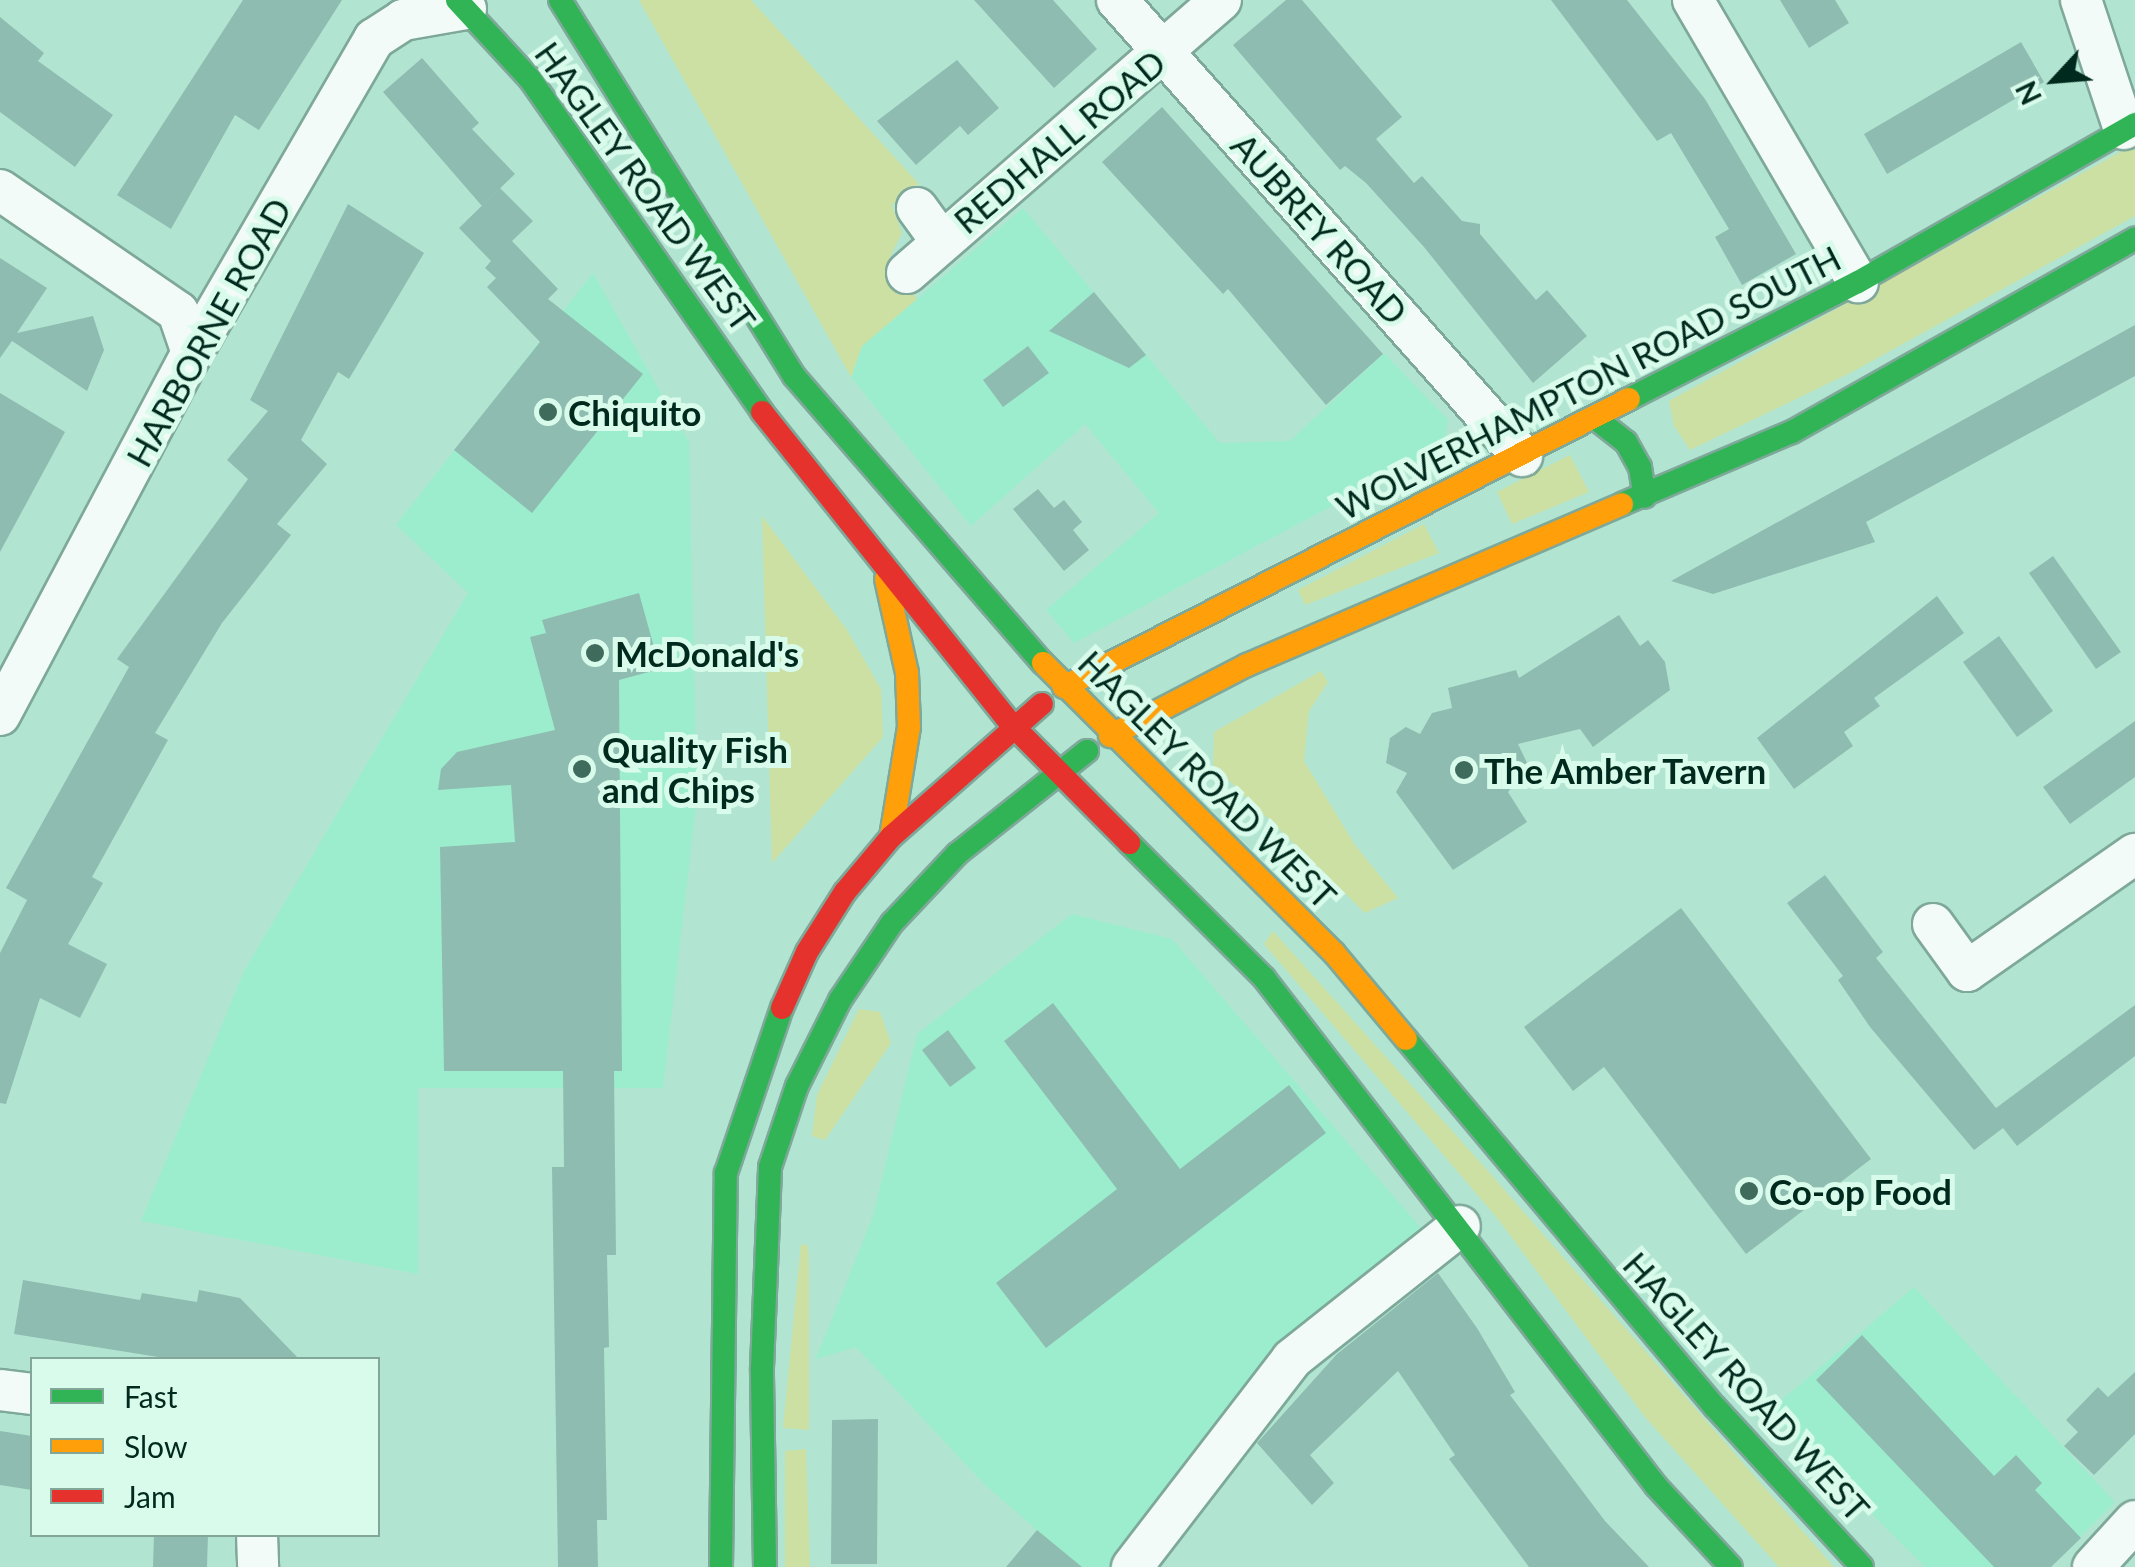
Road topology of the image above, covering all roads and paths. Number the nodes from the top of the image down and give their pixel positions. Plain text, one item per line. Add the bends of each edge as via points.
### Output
1 (560, 0) edge
2 (1117, 0) edge
3 (1221, 0) edge
4 (1693, 0) edge
5 (2081, 0) edge
6 (462, 5) edge
7 (1163, 52) junction
8 (2130, 126) edge
9 (0, 190) edge
10 (917, 208) dead end
11 (2135, 239) edge
12 (941, 241) junction
13 (907, 273) dead end
14 (1858, 282) junction
15 (192, 353) junction
16 (1595, 418) junction
17 (1522, 456) junction
18 (1471, 484) junction
19 (1645, 497) junction
20 (1463, 509) dead end
21 (1473, 539) dead end
22 (1496, 558) junction
23 (883, 565) junction
24 (1064, 687) junction
25 (0, 715) edge
26 (1012, 726) junction
27 (1110, 736) junction
28 (1055, 772) junction
29 (891, 837) junction
30 (2135, 854) edge
31 (1933, 924) dead end
32 (1460, 1226) junction
33 (0, 1390) edge
34 (30, 1394) edge
35 (2135, 1521) edge
36 (257, 1537) edge
37 (258, 1567) edge
38 (721, 1567) edge
39 (765, 1567) edge
40 (1132, 1567) edge
41 (1731, 1567) edge
42 (1862, 1567) edge
43 (2092, 1567) edge

1 - 24 main road, HAGLEY ROAD WEST via 794,376
2 - 7 street, AUBREY ROAD
3 - 7 street, REDHALL ROAD
4 - 14 street
5 - 8 street
6 - 15 street, HARBORNE ROAD via 403,20 374,40
6 - 23 main road, HAGLEY ROAD WEST via 530,79 787,447
7 - 12 street, REDHALL ROAD
7 - 17 street, AUBREY ROAD
8 - 14 main road, WOLVERHAMPTON ROAD SOUTH
9 - 15 street via 178,312
10 - 12 street, REDHALL ROAD
11 - 19 main road via 1792,432
12 - 13 street, REDHALL ROAD
14 - 16 main road, WOLVERHAMPTON ROAD SOUTH
15 - 25 street, HARBORNE ROAD
16 - 17 main road, WOLVERHAMPTON ROAD SOUTH
16 - 19 main road via 1626,442 1640,466
17 - 18 main road, WOLVERHAMPTON ROAD SOUTH
18 - 20 main road
18 - 24 main road, WOLVERHAMPTON ROAD SOUTH
19 - 22 main road
21 - 22 main road
22 - 27 main road via 1247,664
23 - 26 main road, HAGLEY ROAD WEST
23 - 29 main road via 907,673 909,752
24 - 26 main road, WOLVERHAMPTON ROAD SOUTH
24 - 27 main road, HAGLEY ROAD WEST
26 - 28 main road, HAGLEY ROAD WEST
26 - 29 main road, WOLVERHAMPTON ROAD SOUTH
27 - 28 main road
27 - 42 main road, HAGLEY ROAD WEST via 1334,953 1715,1407
28 - 32 main road, HAGLEY ROAD WEST via 1264,978
28 - 39 main road via 957,854 892,923 840,1000 797,1086 770,1168 762,1368
29 - 38 main road via 807,952 759,1062 726,1173
30 - 31 street via 1967,970
32 - 40 street via 1292,1359
32 - 41 main road, HAGLEY ROAD WEST via 1656,1486
33 - 34 street
35 - 43 street
36 - 37 street

